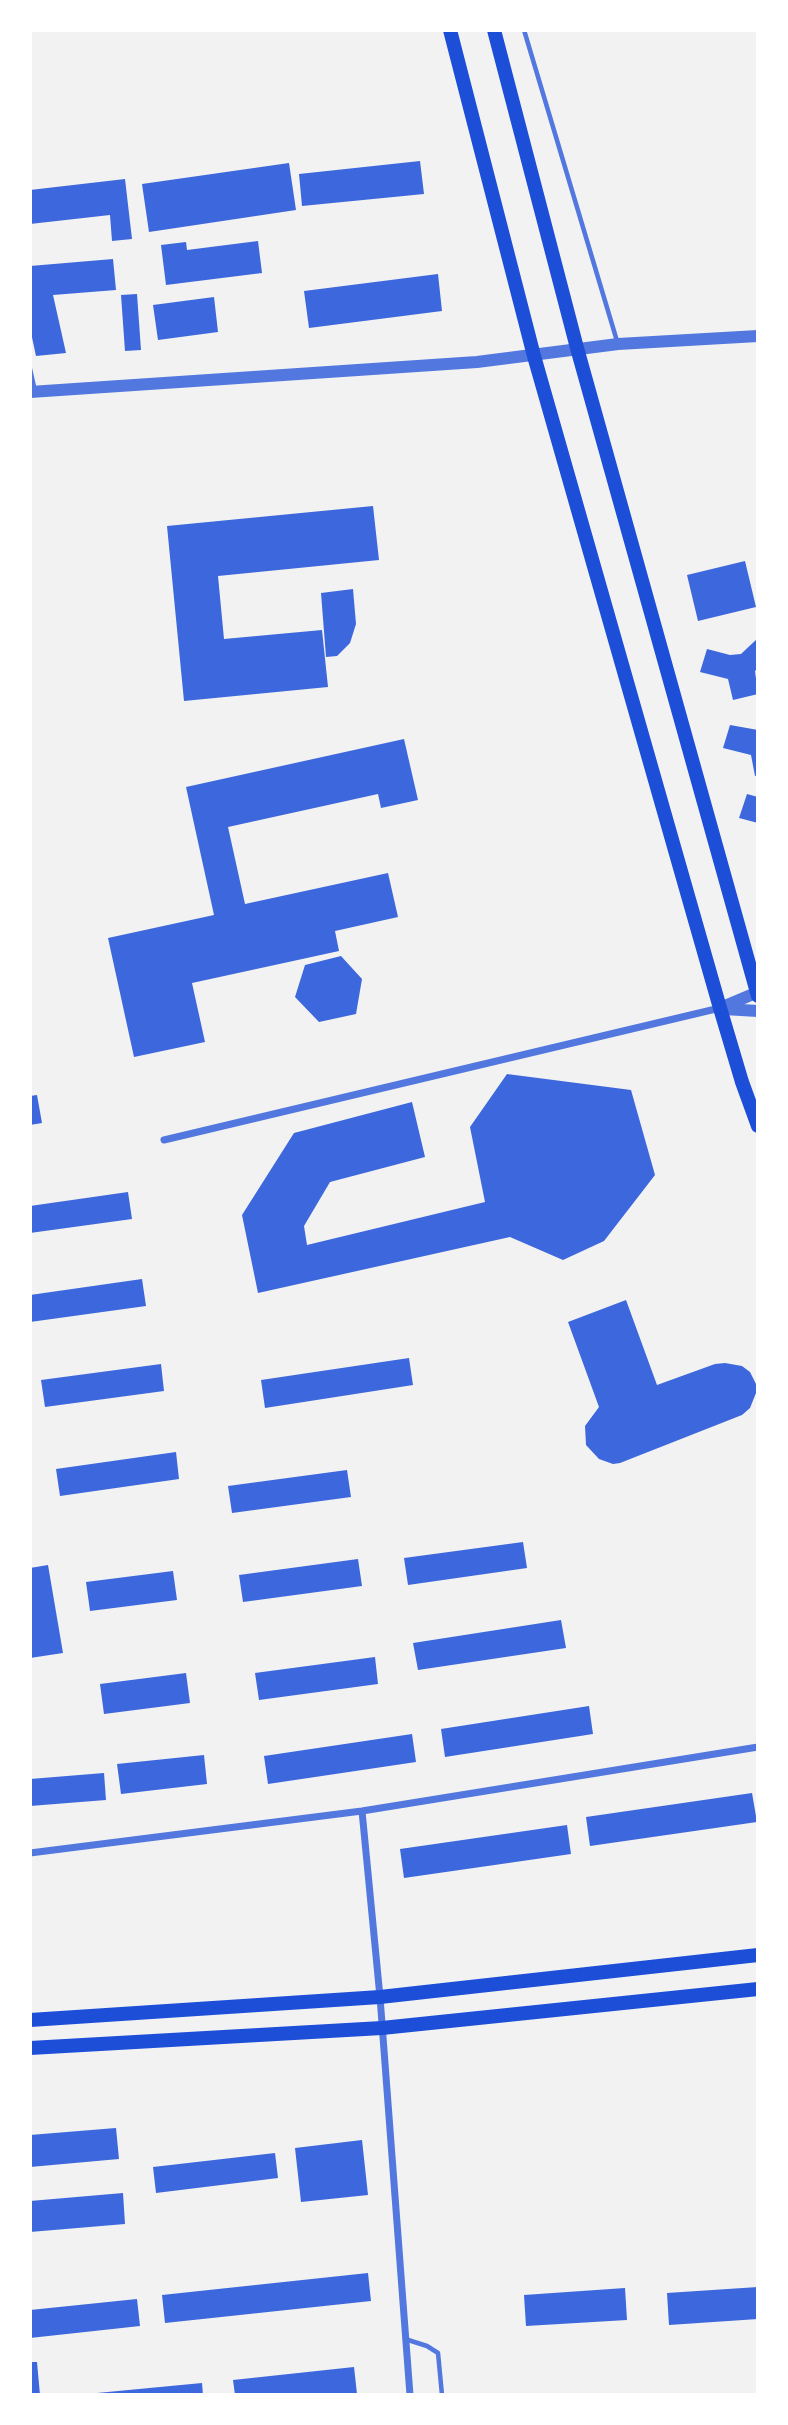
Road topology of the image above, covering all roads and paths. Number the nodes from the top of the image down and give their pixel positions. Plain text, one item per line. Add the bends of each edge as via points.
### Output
1 (524, 30) edge
2 (495, 34) edge
3 (451, 35) edge
4 (758, 336) edge
5 (618, 344) junction
6 (577, 348) junction
7 (534, 356) junction
8 (30, 369) edge
9 (32, 392) edge
10 (758, 993) edge
11 (720, 1008) junction
12 (758, 1011) edge
13 (758, 1126) edge
14 (164, 1140) dead end
15 (758, 1747) edge
16 (362, 1811) junction
17 (30, 1853) edge
18 (758, 1955) edge
19 (758, 1989) edge
20 (380, 1997) junction
21 (30, 2020) edge
22 (382, 2028) junction
23 (30, 2048) edge
24 (405, 2339) junction
25 (410, 2395) edge
26 (442, 2395) edge

1 - 5 lane
2 - 6 main road
3 - 7 main road
4 - 5 street
5 - 6 street
6 - 7 street
6 - 10 main road
7 - 9 street
7 - 11 main road
8 - 9 lane
10 - 11 street
11 - 12 street
11 - 13 main road
11 - 14 street
15 - 16 street
16 - 17 street
16 - 20 street
18 - 20 main road
19 - 22 main road
20 - 21 main road
20 - 22 street
22 - 23 main road
22 - 24 street
24 - 25 street
24 - 26 lane via 438,2353

